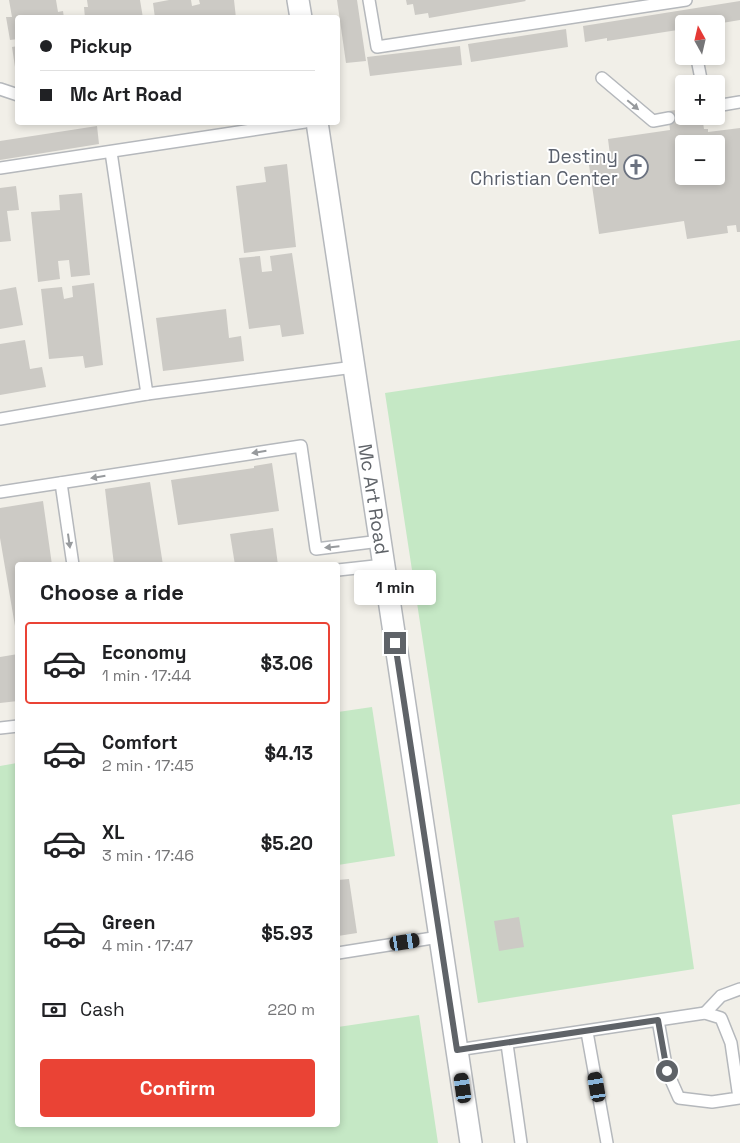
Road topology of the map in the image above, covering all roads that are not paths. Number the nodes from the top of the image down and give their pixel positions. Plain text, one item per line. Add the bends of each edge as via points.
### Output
1 (298, 0) edge
2 (370, 0) edge
3 (686, 0) edge
4 (300, 15) edge
5 (602, 78) dead end
6 (0, 89) edge
7 (15, 94) edge
8 (740, 102) edge
9 (725, 104) edge
10 (669, 118) dead end
11 (286, 125) edge
12 (317, 125) edge
13 (111, 152) junction
14 (0, 168) edge
15 (354, 367) junction
16 (148, 394) junction
17 (0, 419) edge
18 (61, 483) junction
19 (0, 492) edge
20 (380, 541) junction
21 (73, 562) edge
22 (384, 565) junction
23 (340, 570) edge
24 (15, 726) edge
25 (0, 728) edge
26 (439, 937) junction
27 (340, 953) edge
28 (740, 989) edge
29 (705, 1013) junction
30 (658, 1020) junction
31 (587, 1032) junction
32 (507, 1044) junction
33 (457, 1050) junction
34 (471, 1143) edge
35 (521, 1143) edge
36 (607, 1143) edge

1 - 4 street
2 - 3 lane via 376,47
5 -> 10 lane via 652,121
6 - 7 lane
8 - 9 lane
11 - 13 lane
12 - 15 street, Mc Art Road
13 - 14 lane
13 - 16 lane
15 - 16 lane
15 - 20 street, Mc Art Road
16 - 17 lane
18 - 19 lane
20 -> 18 lane via 316,549 301,446
18 -> 21 lane
20 - 22 street, Mc Art Road
22 - 23 lane
22 - 26 street, Mc Art Road
24 - 25 lane
26 - 27 lane
26 - 33 street, Mc Art Road
28 - 29 lane via 721,996
29 - 30 lane
29 - 30 lane via 721,1018 731,1043 739,1098 712,1102 679,1098 667,1071
30 - 31 lane
31 - 32 lane
31 - 36 lane
32 - 33 lane
32 - 35 lane
33 - 34 street, Mc Art Road

